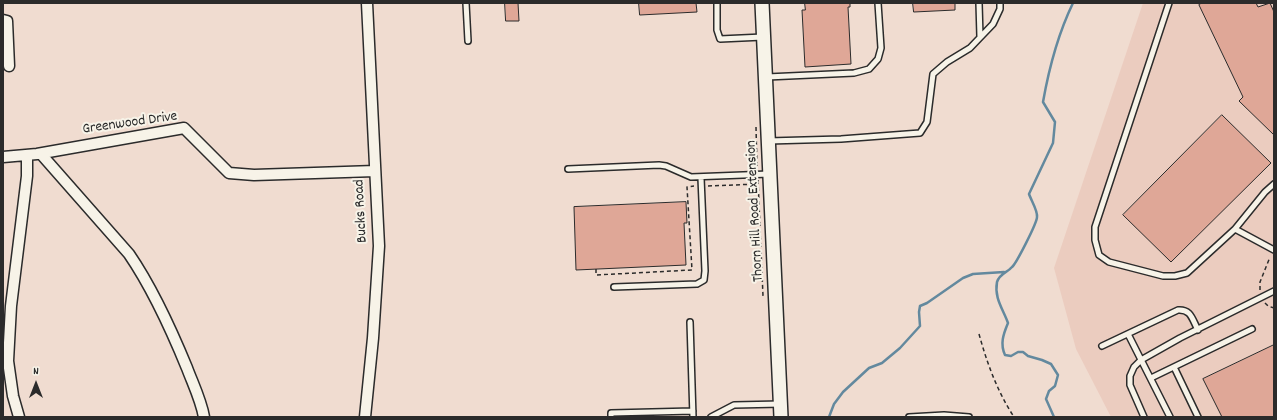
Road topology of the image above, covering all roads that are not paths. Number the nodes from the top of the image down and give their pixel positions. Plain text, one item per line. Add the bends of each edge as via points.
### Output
1 (367, 3) edge
2 (466, 3) edge
3 (717, 3) edge
4 (762, 3) edge
5 (878, 3) edge
6 (978, 3) edge
7 (1000, 3) edge
8 (1169, 3) edge
9 (3, 20) edge
10 (764, 37) junction
11 (980, 37) junction
12 (468, 40) dead end
13 (8, 66) dead end
14 (765, 78) junction
15 (768, 141) junction
16 (41, 154) junction
17 (27, 155) junction
18 (3, 157) edge
19 (568, 169) dead end
20 (375, 171) junction
21 (764, 174) junction
22 (701, 178) junction
23 (1274, 184) edge
24 (1235, 229) junction
25 (1273, 252) edge
26 (614, 288) dead end
27 (1274, 291) edge
28 (690, 322) dead end
29 (1252, 329) dead end
30 (1198, 330) junction
31 (1128, 334) junction
32 (1102, 346) dead end
33 (1141, 360) junction
34 (1174, 367) junction
35 (1151, 378) junction
36 (781, 404) junction
37 (693, 411) junction
38 (19, 417) edge
39 (204, 417) edge
40 (365, 417) edge
41 (611, 417) edge
42 (693, 417) edge
43 (711, 417) edge
44 (782, 417) edge
45 (909, 417) edge
46 (969, 417) edge
47 (1144, 417) edge
48 (1170, 417) edge
49 (1198, 417) edge

1 - 20 street, Bucks Road
2 - 12 lane
3 - 10 lane via 717,30 720,39
4 - 10 street, Thorn Hill Road Extension
5 - 14 lane via 881,48 878,59 869,69
6 - 11 lane
7 - 11 lane via 1000,10 993,24
8 - 24 lane via 1095,227 1099,255 1109,262 1163,276 1175,276 1187,273
9 - 13 street via 7,21
10 - 14 street, Thorn Hill Road Extension
11 - 15 lane via 970,48 933,74 927,122 920,133
14 - 15 street, Thorn Hill Road Extension
15 - 21 street, Thorn Hill Road Extension
16 - 17 street, Greenwood Drive
16 - 20 street, Greenwood Drive via 184,128 229,173 254,175
16 - 39 street via 138,267 176,342
17 - 18 street, Greenwood Drive
17 - 38 street via 8,361
19 - 22 lane via 659,165 684,175
20 - 40 street, Bucks Road via 379,246
21 - 22 lane
21 - 36 street, Thorn Hill Road Extension
22 - 26 lane via 706,272 704,280 697,284
23 - 24 lane via 1264,192
24 - 25 lane
27 - 30 lane
28 - 37 lane
29 - 34 lane
30 - 31 lane via 1189,313 1178,310
30 - 33 lane
31 - 32 lane
31 - 33 lane
33 - 35 lane
33 - 47 lane via 1130,376 1130,385
34 - 35 lane
34 - 49 lane
35 - 48 lane
36 - 43 lane via 734,405
36 - 44 street, Thorn Hill Road Extension
37 - 41 lane via 611,413
37 - 42 lane
45 - 46 lane

